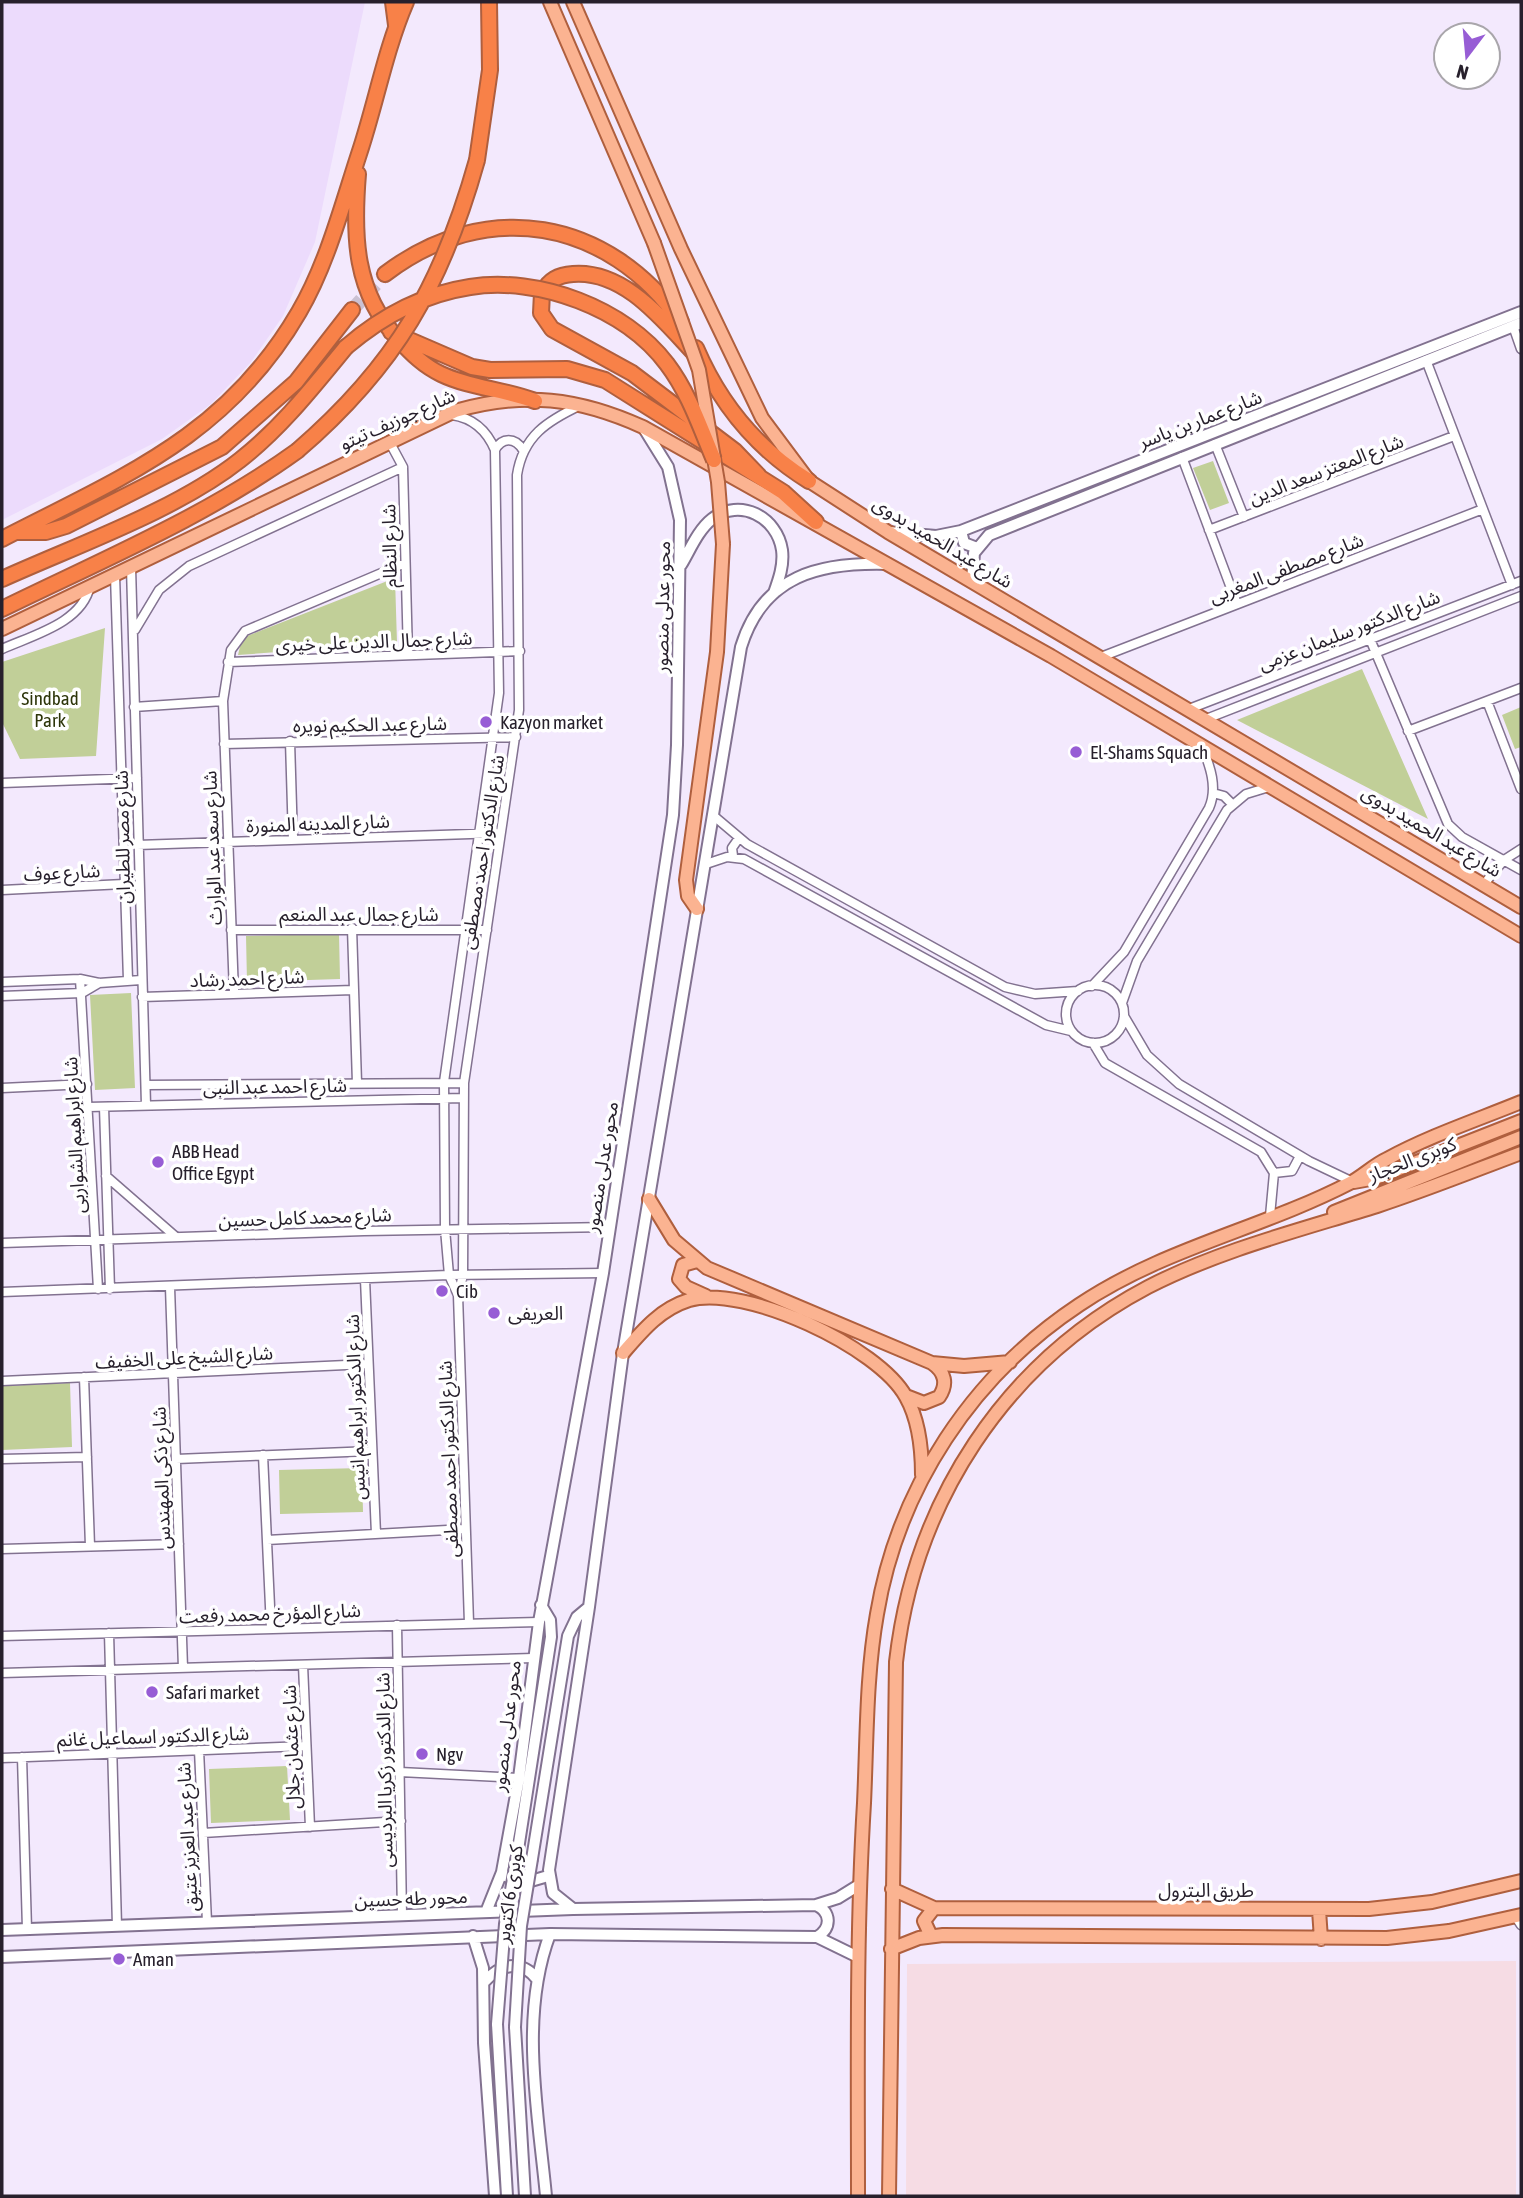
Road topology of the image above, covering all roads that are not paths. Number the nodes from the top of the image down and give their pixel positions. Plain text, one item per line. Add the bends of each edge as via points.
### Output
1 (393, 2) edge
2 (405, 2) edge
3 (489, 2) edge
4 (550, 2) edge
5 (573, 2) edge
6 (396, 26) junction
7 (360, 151) junction
8 (385, 274) tunnel mouth
9 (352, 310) tunnel mouth
10 (1521, 312) edge
11 (1517, 324) edge
12 (391, 332) junction
13 (1521, 349) edge
14 (1426, 360) junction
15 (702, 362) junction
16 (534, 401) junction
17 (585, 404) junction
18 (449, 414) junction
19 (643, 427) junction
20 (1454, 436) junction
21 (389, 441) junction
22 (1215, 444) junction
23 (495, 450) junction
24 (523, 450) junction
25 (1182, 457) junction
26 (715, 460) junction
27 (404, 467) junction
28 (759, 476) junction
29 (809, 481) junction
30 (1483, 509) junction
31 (1244, 517) junction
32 (816, 522) junction
33 (1209, 530) junction
34 (961, 531) junction
35 (888, 532) junction
36 (8, 535) edge
37 (977, 548) junction
38 (405, 564) junction
39 (888, 564) junction
40 (131, 567) junction
41 (679, 569) junction
42 (115, 575) junction
43 (2, 579) edge
44 (972, 581) junction
45 (1517, 583) edge
46 (90, 586) junction
47 (774, 593) junction
48 (1521, 596) edge
49 (1237, 604) junction
50 (2, 609) edge
51 (2, 629) edge
52 (133, 636) junction
53 (1370, 639) junction
54 (2, 649) edge
55 (520, 651) junction
56 (499, 652) junction
57 (1376, 653) junction
58 (408, 655) junction
59 (1101, 657) junction
60 (228, 662) junction
61 (1521, 688) edge
62 (223, 701) junction
63 (1487, 701) junction
64 (134, 707) junction
65 (1189, 709) junction
66 (1206, 719) junction
67 (1408, 731) junction
68 (495, 737) junction
69 (516, 737) junction
70 (290, 741) junction
71 (225, 744) junction
72 (1202, 746) junction
73 (1521, 760) edge
74 (1512, 764) junction
75 (137, 778) junction
76 (122, 779) junction
77 (2, 783) edge
78 (1270, 787) junction
79 (1521, 789) edge
80 (1213, 793) junction
81 (1232, 804) junction
82 (715, 817) junction
83 (480, 833) junction
84 (500, 833) junction
85 (739, 838) junction
86 (293, 839) junction
87 (228, 842) junction
88 (137, 845) junction
89 (1521, 849) edge
90 (733, 856) junction
91 (1504, 860) junction
92 (706, 864) junction
93 (1521, 870) edge
94 (124, 884) junction
95 (1483, 884) junction
96 (2, 890) edge
97 (1521, 907) edge
98 (697, 909) junction
99 (352, 928) junction
100 (468, 929) junction
101 (231, 930) junction
102 (486, 930) junction
103 (1521, 936) edge
104 (80, 979) junction
105 (128, 980) junction
106 (141, 980) junction
107 (2, 982) edge
108 (99, 983) junction
109 (1092, 986) junction
110 (353, 990) junction
111 (1078, 991) junction
112 (82, 993) junction
113 (234, 993) junction
114 (2, 996) edge
115 (142, 997) junction
116 (1122, 1003) junction
117 (1124, 1016) junction
118 (1071, 1031) junction
119 (1093, 1043) junction
120 (357, 1083) junction
121 (444, 1083) junction
122 (464, 1083) junction
123 (87, 1084) junction
124 (146, 1085) junction
125 (2, 1088) edge
126 (443, 1098) junction
127 (463, 1098) junction
128 (1521, 1102) edge
129 (146, 1105) junction
130 (88, 1107) junction
131 (104, 1107) junction
132 (1521, 1121) edge
133 (1521, 1138) edge
134 (1521, 1153) edge
135 (1300, 1156) junction
136 (1274, 1173) junction
137 (106, 1176) junction
138 (1353, 1182) junction
139 (649, 1199) junction
140 (1270, 1216) junction
141 (1319, 1222) junction
142 (609, 1227) junction
143 (445, 1229) junction
144 (463, 1229) junction
145 (176, 1237) junction
146 (108, 1239) junction
147 (96, 1240) junction
148 (2, 1243) edge
149 (697, 1261) junction
150 (603, 1273) junction
151 (449, 1275) junction
152 (463, 1275) junction
153 (365, 1279) junction
154 (170, 1287) junction
155 (98, 1289) junction
156 (110, 1289) junction
157 (2, 1292) edge
158 (458, 1295) junction
159 (707, 1297) junction
160 (623, 1353) junction
161 (1010, 1362) junction
162 (932, 1363) junction
163 (369, 1364) junction
164 (173, 1373) junction
165 (84, 1377) junction
166 (2, 1381) edge
167 (906, 1396) junction
168 (372, 1451) junction
169 (263, 1455) junction
170 (87, 1457) junction
171 (2, 1459) edge
172 (176, 1459) junction
173 (922, 1476) junction
174 (465, 1529) junction
175 (376, 1534) junction
176 (267, 1540) junction
177 (179, 1544) junction
178 (90, 1546) junction
179 (2, 1549) edge
180 (541, 1605) junction
181 (589, 1607) junction
182 (539, 1622) junction
183 (469, 1623) junction
184 (397, 1625) junction
185 (271, 1629) junction
186 (182, 1631) junction
187 (108, 1633) junction
188 (2, 1636) edge
189 (533, 1658) junction
190 (398, 1662) junction
191 (303, 1665) junction
192 (183, 1668) junction
193 (110, 1670) junction
194 (2, 1673) edge
195 (306, 1746) junction
196 (199, 1750) junction
197 (112, 1754) junction
198 (22, 1757) junction
199 (2, 1758) edge
200 (400, 1772) junction
201 (519, 1778) junction
202 (401, 1821) junction
203 (310, 1827) junction
204 (203, 1833) junction
205 (502, 1872) junction
206 (548, 1876) junction
207 (1521, 1881) edge
208 (859, 1885) junction
209 (892, 1889) junction
210 (816, 1905) junction
211 (934, 1908) junction
212 (572, 1909) junction
213 (1319, 1910) junction
214 (486, 1913) junction
215 (402, 1915) junction
216 (1519, 1919) edge
217 (207, 1922) junction
218 (117, 1926) junction
219 (27, 1929) junction
220 (2, 1930) edge
221 (550, 1934) junction
222 (473, 1936) junction
223 (931, 1936) junction
224 (817, 1937) junction
225 (1321, 1939) junction
226 (891, 1948) junction
227 (2, 1957) edge
228 (858, 1957) junction
229 (537, 1979) junction
230 (484, 1982) junction
231 (495, 2196) edge
232 (507, 2196) edge
233 (525, 2196) edge
234 (546, 2196) edge
235 (858, 2196) edge
236 (889, 2196) edge

1 - 6 highway
2 - 6 highway
3 - 50 highway, شارع جوزيف تيتو, bridge via 489,83 477,160 462,215 422,304 365,385 332,421 253,483
4 - 26 main road, bridge via 692,342
5 - 29 main road, شارع عبد الحميد بدوى via 755,406 785,454
6 - 7 highway
7 - 12 highway via 355,212 358,264 376,311
7 - 36 highway via 321,266 300,311 238,396 168,451
8 - 15 highway via 421,249 462,233 505,226 558,232 596,248 650,285 692,339
9 - 36 highway via 296,382 222,447 66,526
10 - 34 main road, شارع عمار بن ياسر
11 - 13 street
11 - 14 main road, شارع عمار بن ياسر
12 - 16 highway via 425,365 443,375
12 - 28 highway via 472,367 567,369 605,380
14 - 20 street
14 - 22 main road, شارع عمار بن ياسر
15 - 28 highway via 646,304 606,278 578,273 559,276 542,293 541,313 552,329 640,378 735,451
15 - 29 highway via 740,423 777,459
16 - 17 main road, شارع جوزيف تيتو
16 - 18 main road, شارع جوزيف تيتو via 492,402
17 - 19 main road, شارع جوزيف تيتو
17 - 24 street via 541,427
18 - 21 main road, شارع جوزيف تيتو
18 - 23 street via 477,425
19 - 32 main road, شارع جوزيف تيتو
19 - 41 main road, محور عدلى منصور via 662,454 676,493
20 - 30 street
20 - 31 street, شارع المعتز سعد الدين
21 - 27 street, شارع النظام
21 - 40 main road, شارع جوزيف تيتو
22 - 25 main road, شارع عمار بن ياسر
22 - 31 street
23 - 24 street via 509,440
23 - 56 street, شارع الدكتور احمد مصطفى
24 - 55 street, شارع الدكتور احمد مصطفى via 517,475 516,525
25 - 33 street
25 - 37 main road, شارع عمار بن ياسر via 989,535
26 - 43 highway, bridge via 690,402 666,363 624,325 575,300 541,290 504,285 456,289 393,314 346,348 279,426 216,478
26 - 98 main road, bridge via 723,544 717,652 686,880 688,896
27 - 38 street, شارع النظام
27 - 52 street via 189,566 151,600
28 - 32 highway
29 - 35 main road, شارع عبد الحميد بدوى
30 - 45 street
30 - 49 street, شارع مصطفى المغربى
31 - 33 street, شارع المعتز سعد الدين
32 - 39 main road, شارع جوزيف تيتو
33 - 49 street
34 - 35 main road, شارع عمار بن ياسر via 936,536
34 - 37 main road via 964,543
35 - 44 main road, شارع عبد الحميد بدوى
37 - 44 main road via 971,564
38 - 58 street, شارع النظام
38 - 60 street via 245,632 236,640
39 - 47 main road via 827,566 801,575
39 - 72 main road
40 - 42 main road, شارع جوزيف تيتو
40 - 52 street, شارع مصر للطيران
41 - 47 main road via 711,520 733,510 748,511 768,520 780,542 782,569
41 - 142 main road, محور عدلى منصور via 673,814
42 - 46 main road, شارع جوزيف تيتو
42 - 76 street, شارع مصر للطيران
44 - 59 main road, شارع عبد الحميد بدوى
45 - 53 street, شارع الدكتور سليمان عزمى
46 - 51 main road, شارع جوزيف تيتو
46 - 54 street via 87,599 75,613
47 - 82 main road via 754,615 741,647
48 - 57 street, شارع الدكتور سليمان عزمى
49 - 59 street, شارع مصطفى المغربى
52 - 64 street, شارع مصر للطيران
53 - 57 street
53 - 65 street, شارع الدكتور سليمان عزمى
55 - 56 street, شارع جمال الدين على خيرى
55 - 69 street, شارع الدكتور احمد مصطفى
56 - 58 street, شارع جمال الدين على خيرى
56 - 68 street, شارع الدكتور احمد مصطفى
57 - 66 street, شارع الدكتور سليمان عزمى
57 - 67 street
58 - 60 street, شارع جمال الدين على خيرى
59 - 65 main road, شارع عبد الحميد بدوى
60 - 62 street, شارع سعد عبد الوارث
61 - 63 street
62 - 64 street
62 - 71 street, شارع سعد عبد الوارث
63 - 67 street
63 - 74 street
64 - 75 street, شارع مصر للطيران
65 - 66 main road, شارع عبد الحميد بدوى
66 - 95 main road, شارع عبد الحميد بدوى
67 - 91 street via 1448,824
68 - 69 street, شارع عبد الحكيم نويره
68 - 70 street, شارع عبد الحكيم نويره
68 - 83 street, شارع الدكتور احمد مصطفى
69 - 84 street, شارع الدكتور احمد مصطفى
70 - 71 street, شارع عبد الحكيم نويره
70 - 86 street
71 - 87 street, شارع سعد عبد الوارث
72 - 78 main road
72 - 80 street
73 - 74 street
74 - 79 street
75 - 76 street
75 - 88 street, شارع مصر للطيران
76 - 77 street
76 - 94 street, شارع مصر للطيران
78 - 81 street
78 - 103 main road
80 - 81 street
80 - 109 street via 1206,814 1124,952
81 - 116 street via 1137,961
82 - 85 street
82 - 92 main road
83 - 84 street, شارع المدينه المنورة
83 - 86 street, شارع المدينه المنورة
83 - 100 street, شارع الدكتور احمد مصطفى
84 - 102 street, شارع الدكتور احمد مصطفى
85 - 90 street
85 - 111 street via 1004,987 1035,994
86 - 87 street, شارع المدينه المنورة
87 - 88 street, شارع المدينه المنورة
87 - 101 street, شارع سعد عبد الوارث
88 - 106 street, شارع مصر للطيران
89 - 91 street
90 - 92 street
90 - 118 street via 1046,1026
91 - 93 street
91 - 95 street
92 - 98 main road
94 - 96 street, شارع عوف
94 - 105 street, شارع مصر للطيران
95 - 97 main road, شارع عبد الحميد بدوى
98 - 139 main road
99 - 100 street, شارع جمال عبد المنعم
99 - 101 street, شارع جمال عبد المنعم
99 - 110 street
100 - 102 street, شارع جمال عبد المنعم
100 - 121 street, شارع الدكتور احمد مصطفى
101 - 113 street, شارع سعد عبد الوارث
102 - 122 street, شارع الدكتور احمد مصطفى
104 - 107 street
104 - 108 street
104 - 112 street, شارع ابراهيم الشواربى
105 - 106 street
105 - 108 street
106 - 115 street, شارع مصر للطيران
108 - 112 street
109 - 111 street
109 - 116 street via 1110,990
110 - 113 street, شارع احمد رشاد
110 - 120 street
111 - 118 street via 1067,1006
112 - 114 street
112 - 123 street, شارع ابراهيم الشواربى
113 - 115 street, شارع احمد رشاد
115 - 124 street, شارع مصر للطيران
116 - 117 street
117 - 119 street via 1117,1034
117 - 135 street via 1147,1055 1168,1076
118 - 119 street
119 - 136 street via 1105,1063 1256,1148
120 - 121 street, شارع احمد عبد النبى
120 - 124 street, شارع احمد عبد النبى
121 - 122 street, شارع احمد عبد النبى
121 - 126 street, شارع الدكتور احمد مصطفى
122 - 127 street, شارع الدكتور احمد مصطفى
123 - 125 street
123 - 130 street, شارع ابراهيم الشواربى
124 - 129 street, شارع مصر للطيران
126 - 127 street, شارع احمد عبد النبى
126 - 129 street, شارع احمد عبد النبى
126 - 143 street, شارع الدكتور احمد مصطفى
127 - 144 street, شارع الدكتور احمد مصطفى
128 - 138 main road via 1391,1156
129 - 131 street, شارع احمد عبد النبى
130 - 131 street, شارع احمد عبد النبى
130 - 147 street, شارع ابراهيم الشواربى
131 - 137 street, شارع ابراهيم الشواربى
132 - 138 main road, كوبرى الحجاز via 1376,1178
133 - 141 main road, كوبرى الحجاز via 1356,1202
134 - 141 main road
135 - 136 street via 1292,1171
135 - 138 street
136 - 140 street
137 - 145 street
137 - 146 street, شارع ابراهيم الشواربى
138 - 140 main road
139 - 149 main road via 674,1240
139 - 160 main road
140 - 161 main road via 1173,1253 1125,1277 1058,1320
141 - 209 main road via 1174,1275 1105,1312 1018,1387 962,1460 922,1543 900,1632 894,1693
142 - 144 street, شارع محمد كامل حسين
142 - 150 main road, محور عدلى منصور
143 - 144 street, شارع محمد كامل حسين
143 - 145 street, شارع محمد كامل حسين
143 - 151 street, شارع الدكتور احمد مصطفى
144 - 152 street, شارع الدكتور احمد مصطفى
145 - 146 street, شارع محمد كامل حسين
146 - 147 street, شارع محمد كامل حسين
146 - 156 street, شارع ابراهيم الشواربى
147 - 148 street, شارع محمد كامل حسين
147 - 155 street, شارع ابراهيم الشواربى
149 - 159 main road via 683,1265 679,1279
149 - 162 main road via 727,1279
150 - 152 street
150 - 180 main road, محور عدلى منصور
151 - 152 street
151 - 153 street
151 - 158 street, شارع الدكتور احمد مصطفى
152 - 158 street, شارع الدكتور احمد مصطفى
153 - 154 street
153 - 163 street, شارع الدكتور ابراهيم انيس
154 - 156 street
154 - 164 street, شارع ذكى المهندس
155 - 156 street
155 - 157 street
158 - 174 street, شارع الدكتور احمد مصطفى
159 - 160 main road via 660,1314
159 - 167 main road via 748,1304 819,1330 874,1364
160 - 181 main road
161 - 162 main road
161 - 173 main road via 955,1423
162 - 167 main road via 945,1382 939,1397 924,1403
163 - 164 street, شارع الشيخ على الخفيف
163 - 168 street, شارع الدكتور ابراهيم انيس
164 - 165 street, شارع الشيخ على الخفيف
164 - 172 street, شارع ذكى المهندس
165 - 166 street, شارع الشيخ على الخفيف
165 - 170 street
167 - 173 main road via 920,1443
168 - 169 street
168 - 175 street, شارع الدكتور ابراهيم انيس
169 - 172 street
169 - 176 street
170 - 171 street
170 - 178 street
172 - 177 street, شارع ذكى المهندس
173 - 208 main road via 889,1562 877,1614
174 - 175 street
174 - 183 street, شارع الدكتور احمد مصطفى
175 - 176 street
176 - 185 street
177 - 178 street
177 - 186 street, شارع ذكى المهندس
178 - 179 street
180 - 182 main road, محور عدلى منصور
180 - 232 main road, كوبرى 6 اكتوبر, bridge via 550,1620 551,1637 505,1924 496,2024
181 - 206 main road
181 - 233 main road, كوبرى 6 اكتوبر, bridge via 577,1617 568,1636 519,1948 515,2027
182 - 183 street, شارع المؤرخ محمد رفعت
182 - 189 main road, محور عدلى منصور
183 - 184 street, شارع المؤرخ محمد رفعت
184 - 185 street, شارع المؤرخ محمد رفعت
184 - 190 street, شارع الدكتور زكريا البرديسى
185 - 186 street, شارع المؤرخ محمد رفعت
186 - 187 street, شارع المؤرخ محمد رفعت
186 - 192 street, شارع ذكى المهندس
187 - 188 street, شارع المؤرخ محمد رفعت
187 - 193 street
189 - 190 street
189 - 201 main road, محور عدلى منصور
190 - 191 street
190 - 200 street, شارع الدكتور زكريا البرديسى
191 - 192 street
191 - 195 street, شارع عثمان جلال
192 - 193 street
193 - 194 street
193 - 197 street
195 - 196 street, شارع الدكتور اسماعيل غانم
195 - 203 street, شارع عثمان جلال
196 - 197 street, شارع الدكتور اسماعيل غانم
196 - 204 street, شارع عبد العزيز عتيق
197 - 198 street, شارع الدكتور اسماعيل غانم
197 - 218 street
198 - 199 street, شارع الدكتور اسماعيل غانم
198 - 219 street
200 - 201 street
200 - 202 street, شارع الدكتور زكريا البرديسى
201 - 205 main road, محور عدلى منصور
202 - 203 street
202 - 215 street, شارع الدكتور زكريا البرديسى
203 - 204 street
204 - 217 street, شارع عبد العزيز عتيق
205 - 206 main road via 524,1883
205 - 214 main road, محور عدلى منصور
206 - 212 main road via 557,1899
207 - 213 main road, طريق البترول via 1432,1902
208 - 210 main road, محور طه حسين
208 - 228 main road
209 - 211 main road, طريق البترول
209 - 226 main road
210 - 212 main road, محور طه حسين
210 - 224 main road via 826,1912 828,1921 824,1933
211 - 213 main road, طريق البترول
211 - 223 main road via 925,1921
212 - 214 main road, محور طه حسين
213 - 225 main road
214 - 215 main road, محور طه حسين
215 - 217 main road, محور طه حسين
216 - 225 main road via 1418,1936
217 - 218 main road, محور طه حسين
218 - 219 main road, محور طه حسين
219 - 220 main road, محور طه حسين
221 - 222 main road, محور طه حسين
221 - 224 main road, محور طه حسين
221 - 229 main road
222 - 227 main road, محور طه حسين
222 - 230 main road
223 - 225 main road
223 - 226 main road
224 - 228 main road, محور طه حسين
226 - 236 main road
228 - 235 main road
229 - 230 main road via 527,1969 507,1966
229 - 234 main road via 533,2018
230 - 231 main road

